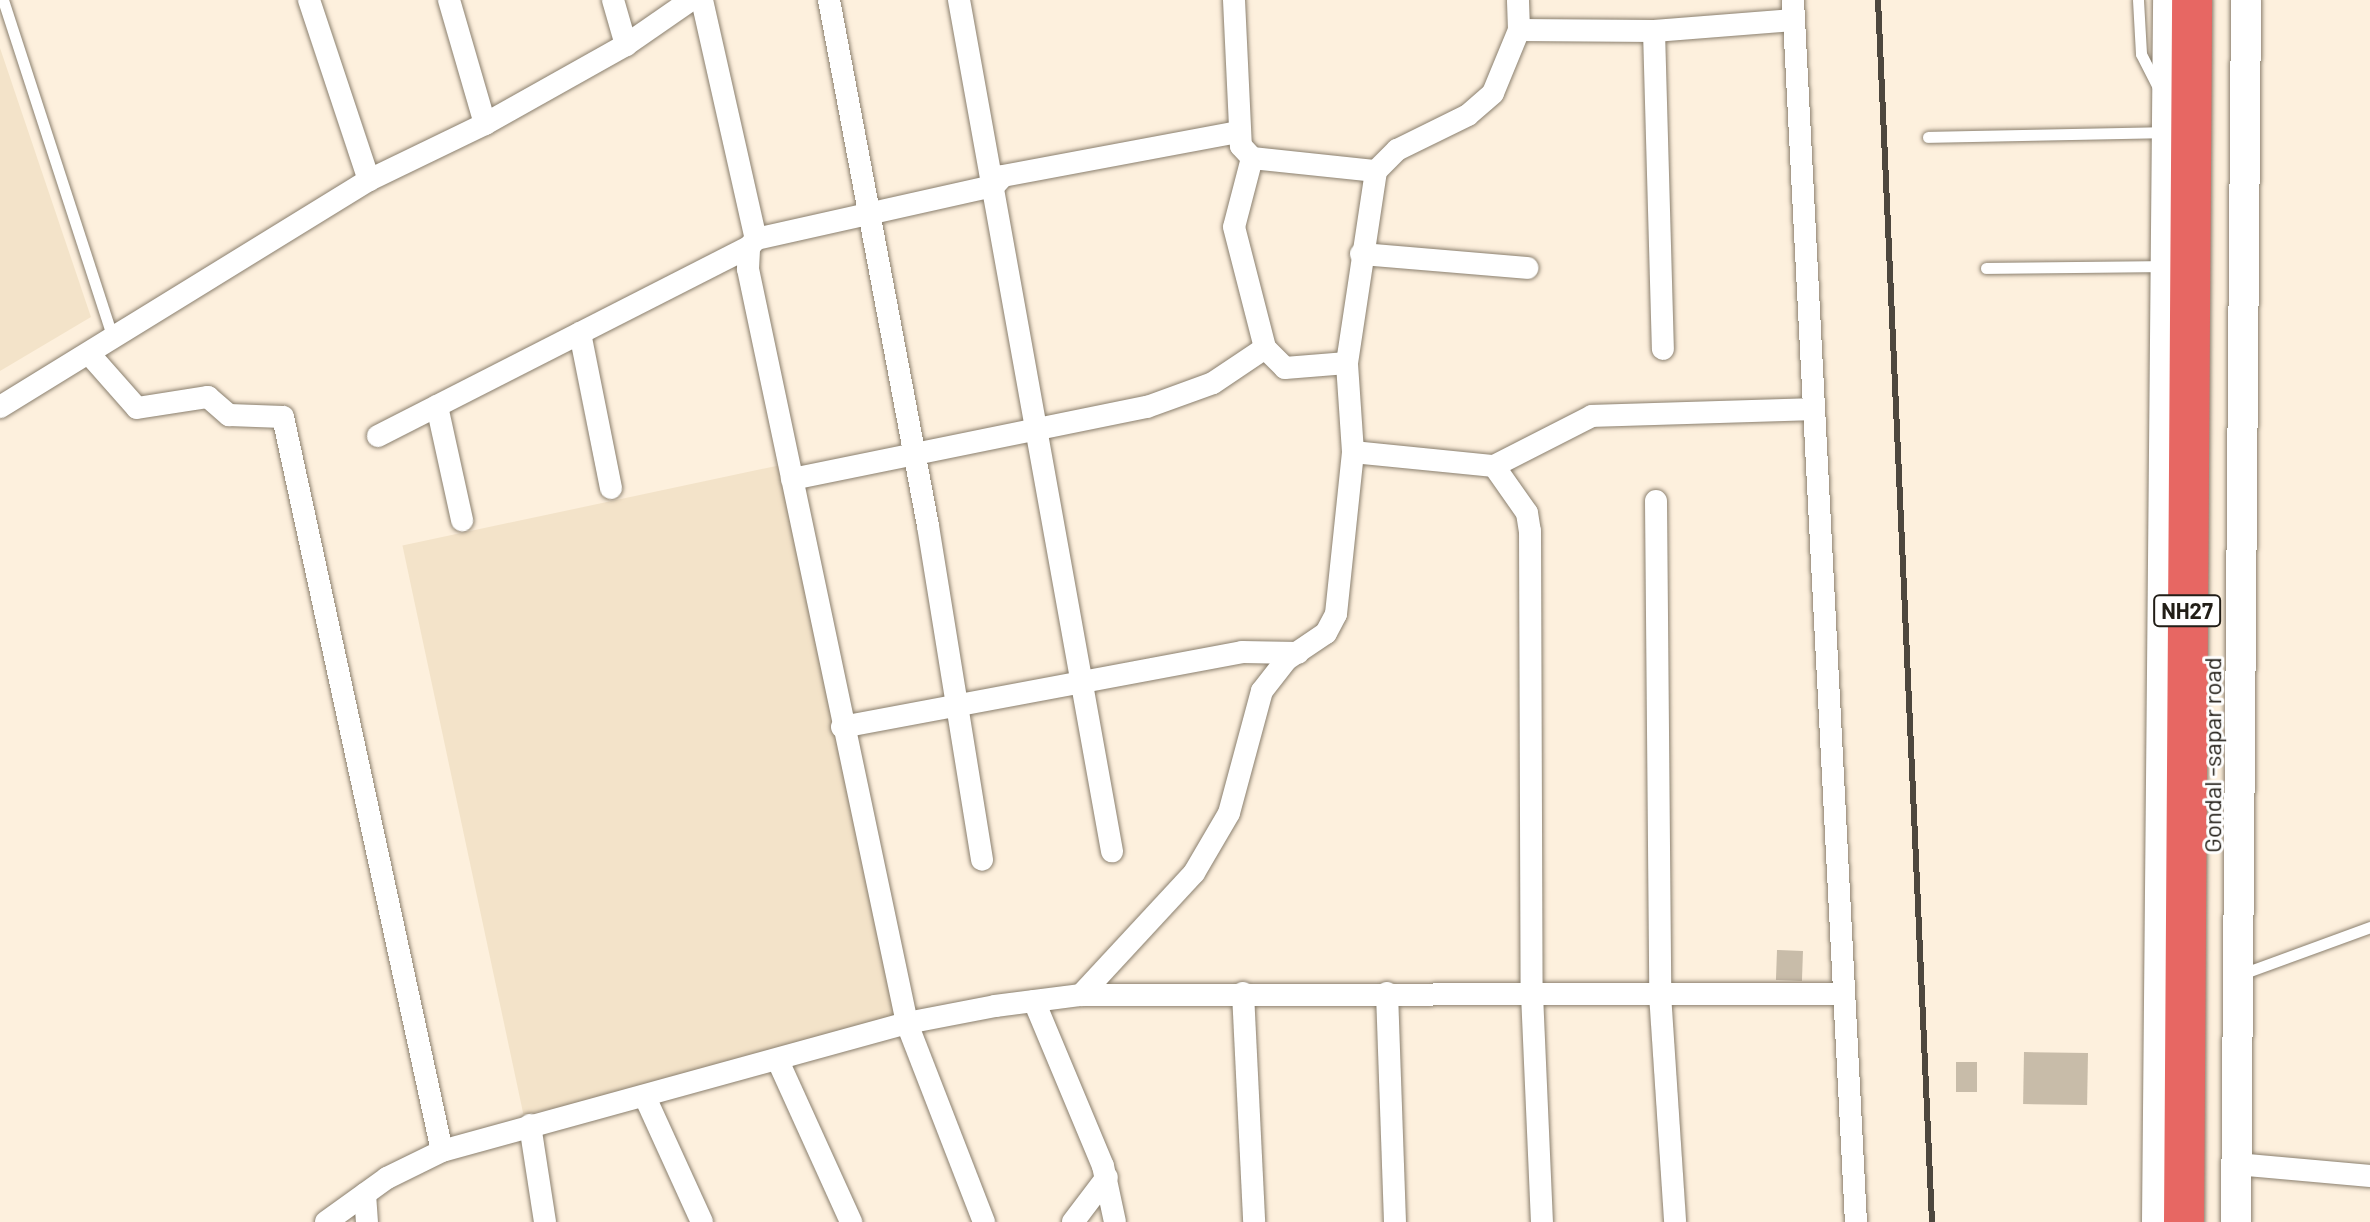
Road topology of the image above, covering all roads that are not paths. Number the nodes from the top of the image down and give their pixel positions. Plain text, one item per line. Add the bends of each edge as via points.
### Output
1 (3, 0) edge
2 (309, 0) edge
3 (449, 0) edge
4 (613, 0) edge
5 (691, 0) edge
6 (702, 0) edge
7 (829, 0) edge
8 (959, 0) edge
9 (1234, 0) edge
10 (1518, 0) edge
11 (2138, 0) edge
12 (2168, 0) edge
13 (2192, 0) edge
14 (2218, 0) edge
15 (2246, 0) edge
16 (1793, 10) edge
17 (1519, 30) junction
18 (1654, 31) junction
19 (626, 45) junction
20 (2167, 118) junction
21 (485, 124) junction
22 (1238, 132) junction
23 (1928, 137) dead end
24 (1252, 158) junction
25 (1376, 171) junction
26 (369, 180) junction
27 (994, 186) junction
28 (870, 211) junction
29 (753, 243) junction
30 (1361, 254) junction
31 (2166, 266) junction
32 (1527, 268) dead end
33 (1986, 268) dead end
34 (580, 333) junction
35 (114, 340) junction
36 (1265, 348) junction
37 (1663, 349) dead end
38 (91, 356) junction
39 (1347, 363) junction
40 (437, 406) junction
41 (0, 407) edge
42 (1814, 409) junction
43 (1039, 432) junction
44 (378, 436) dead end
45 (1353, 452) junction
46 (915, 455) junction
47 (1494, 466) junction
48 (792, 479) junction
49 (611, 488) dead end
50 (1656, 501) dead end
51 (462, 520) dead end
52 (1298, 653) junction
53 (1084, 682) junction
54 (957, 705) junction
55 (842, 727) junction
56 (1112, 851) dead end
57 (982, 860) dead end
58 (2370, 927) edge
59 (2237, 976) junction
60 (1243, 993) junction
61 (1387, 993) junction
62 (1532, 994) junction
63 (1660, 994) junction
64 (1844, 994) junction
65 (1081, 995) junction
66 (1034, 1001) junction
67 (907, 1023) junction
68 (779, 1063) junction
69 (645, 1097) junction
70 (530, 1125) junction
71 (442, 1151) junction
72 (2236, 1164) junction
73 (2370, 1176) edge
74 (1107, 1177) junction
75 (365, 1194) junction
76 (326, 1222) edge
77 (367, 1222) edge
78 (545, 1222) edge
79 (702, 1222) edge
80 (851, 1222) edge
81 (984, 1222) edge
82 (1073, 1222) edge
83 (1115, 1222) edge
84 (1254, 1222) edge
85 (1395, 1222) edge
86 (1542, 1222) edge
87 (1675, 1222) edge
88 (1856, 1222) edge
89 (2157, 1222) edge
90 (2184, 1222) edge
91 (2210, 1222) edge
92 (2236, 1222) edge

1 - 35 lane
2 - 26 street
3 - 21 street
4 - 19 street
5 - 19 street
6 - 29 street
7 - 28 street
8 - 27 street
9 - 22 street
10 - 17 street
11 - 20 lane via 2141,54
12 - 20 street
13 - 90 highway, NH27
14 - 91 highway, Gondal -sapar road / NH27
15 - 59 street
16 - 18 street
16 - 42 street
17 - 18 street
17 - 25 street via 1493,93 1468,115 1397,150
18 - 37 street
19 - 21 street
20 - 23 lane
20 - 31 street
21 - 26 street
22 - 24 street
22 - 27 street via 1003,176
24 - 25 street
24 - 36 street via 1234,227
25 - 30 street
26 - 35 street
27 - 28 street
27 - 43 street
28 - 29 street
28 - 46 street
29 - 34 street
29 - 48 street via 748,269
30 - 32 street
30 - 39 street
31 - 33 lane
31 - 89 street
34 - 40 street
34 - 49 street
35 - 38 street
36 - 39 street via 1285,368
36 - 43 street via 1183,395
38 - 41 street
38 - 71 street via 137,408 208,397 229,415 283,417
39 - 45 street
40 - 44 street
40 - 51 street
42 - 47 street via 1592,416
42 - 64 street
43 - 46 street
43 - 53 street
45 - 47 street
45 - 52 street via 1336,614 1326,633
46 - 48 street
46 - 54 street
47 - 62 street via 1527,513 1530,531
48 - 55 street
50 - 63 street
52 - 53 street via 1242,652
52 - 65 street via 1262,691 1229,813 1194,873
53 - 54 street
53 - 56 street
54 - 55 street
54 - 57 street
55 - 67 street
58 - 59 lane
59 - 72 street
60 - 61 street
60 - 65 street
60 - 84 street
61 - 62 street
61 - 85 street
62 - 63 street
62 - 86 street
63 - 64 street
63 - 87 street
64 - 88 street
65 - 66 street
66 - 67 street
66 - 74 street
67 - 68 street
67 - 81 street
68 - 69 street
68 - 80 street
69 - 70 street
69 - 79 street
70 - 71 street
70 - 78 street
71 - 75 street
72 - 73 street
72 - 92 street
74 - 82 street
74 - 83 street
75 - 76 street
75 - 77 street

